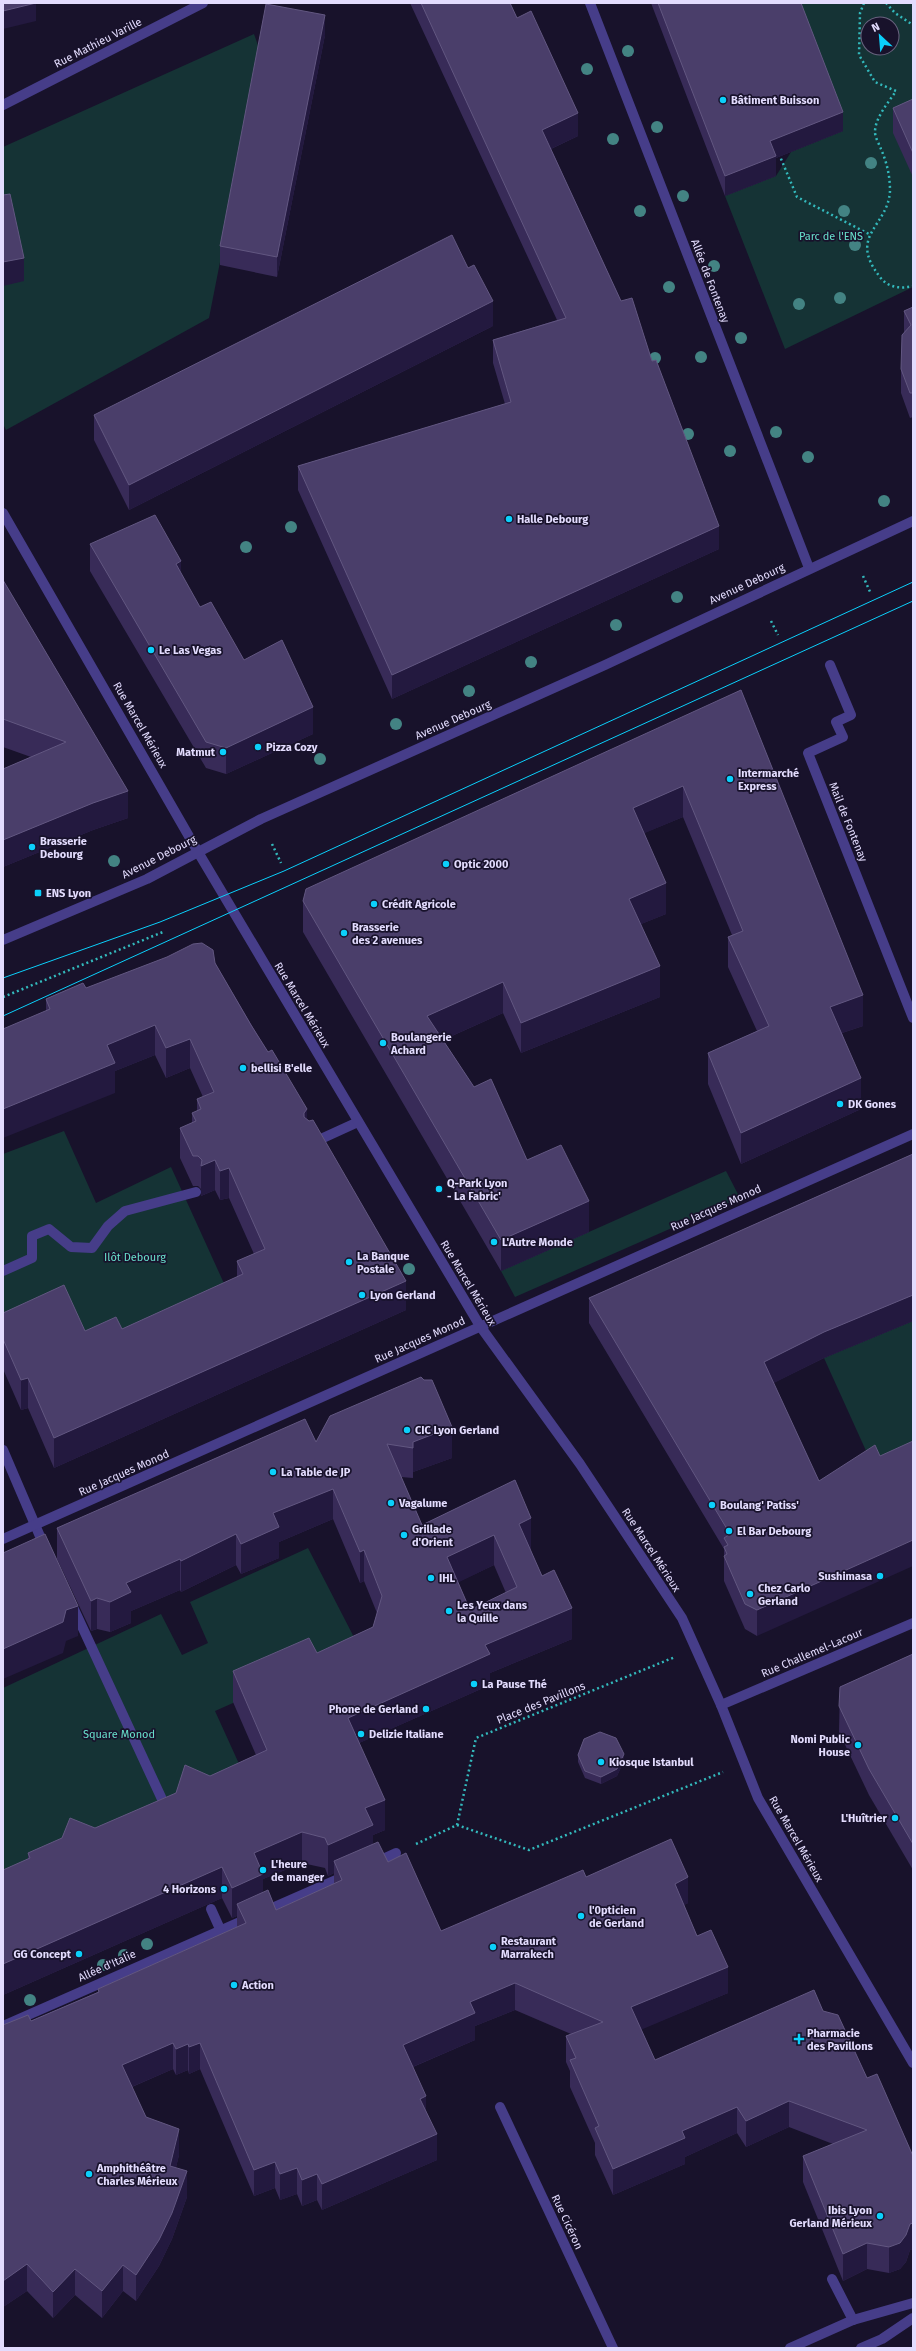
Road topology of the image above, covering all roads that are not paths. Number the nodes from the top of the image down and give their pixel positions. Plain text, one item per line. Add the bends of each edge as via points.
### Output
1 (203, 3) edge
2 (590, 3) edge
3 (3, 105) edge
4 (3, 513) edge
5 (913, 521) edge
6 (808, 568) junction
7 (830, 665) dead end
8 (198, 852) junction
9 (3, 940) edge
10 (913, 1018) edge
11 (358, 1122) junction
12 (913, 1134) edge
13 (310, 1144) edge
14 (196, 1192) edge
15 (3, 1271) edge
16 (480, 1326) junction
17 (3, 1450) edge
18 (35, 1526) junction
19 (3, 1539) edge
20 (49, 1557) edge
21 (68, 1597) edge
22 (913, 1623) edge
23 (721, 1705) junction
24 (170, 1818) edge
25 (396, 1853) road end
26 (211, 1909) edge
27 (220, 1929) junction
28 (3, 2026) edge
29 (913, 2063) edge
30 (500, 2107) dead end
31 (832, 2279) dead end
32 (913, 2303) edge
33 (913, 2318) edge
34 (854, 2320) junction
35 (613, 2348) edge
36 (790, 2348) edge
37 (861, 2348) edge

1 - 3 street, Rue Mathieu Varille
2 - 6 street, Allée de Fontenay
4 - 8 street, Rue Marcel Mérieux
5 - 6 street, Avenue Debourg
6 - 8 street, Avenue Debourg via 605,665 289,807
7 - 10 street, Mail de Fontenay via 852,715 836,722 843,736 808,753
8 - 9 street, Avenue Debourg via 146,879
8 - 11 street, Rue Marcel Mérieux
11 - 13 street
11 - 16 street, Rue Marcel Mérieux
12 - 16 street, Rue Jacques Monod
14 - 15 street via 125,1211 108,1226 92,1248 71,1247 49,1229 32,1236 32,1258
16 - 18 street, Rue Jacques Monod
16 - 23 street, Rue Marcel Mérieux via 580,1464 682,1618
17 - 18 street
18 - 19 street, Rue Jacques Monod
18 - 20 street
21 - 24 street
22 - 23 street, Rue Challemel-Lacour
23 - 29 street, Rue Marcel Mérieux via 758,1798
25 - 27 street, Allée d'Italie
26 - 27 street
27 - 28 street, Allée d'Italie
30 - 35 street, Rue Cicéron
31 - 34 street
32 - 34 street
33 - 37 street via 882,2339
34 - 36 street

